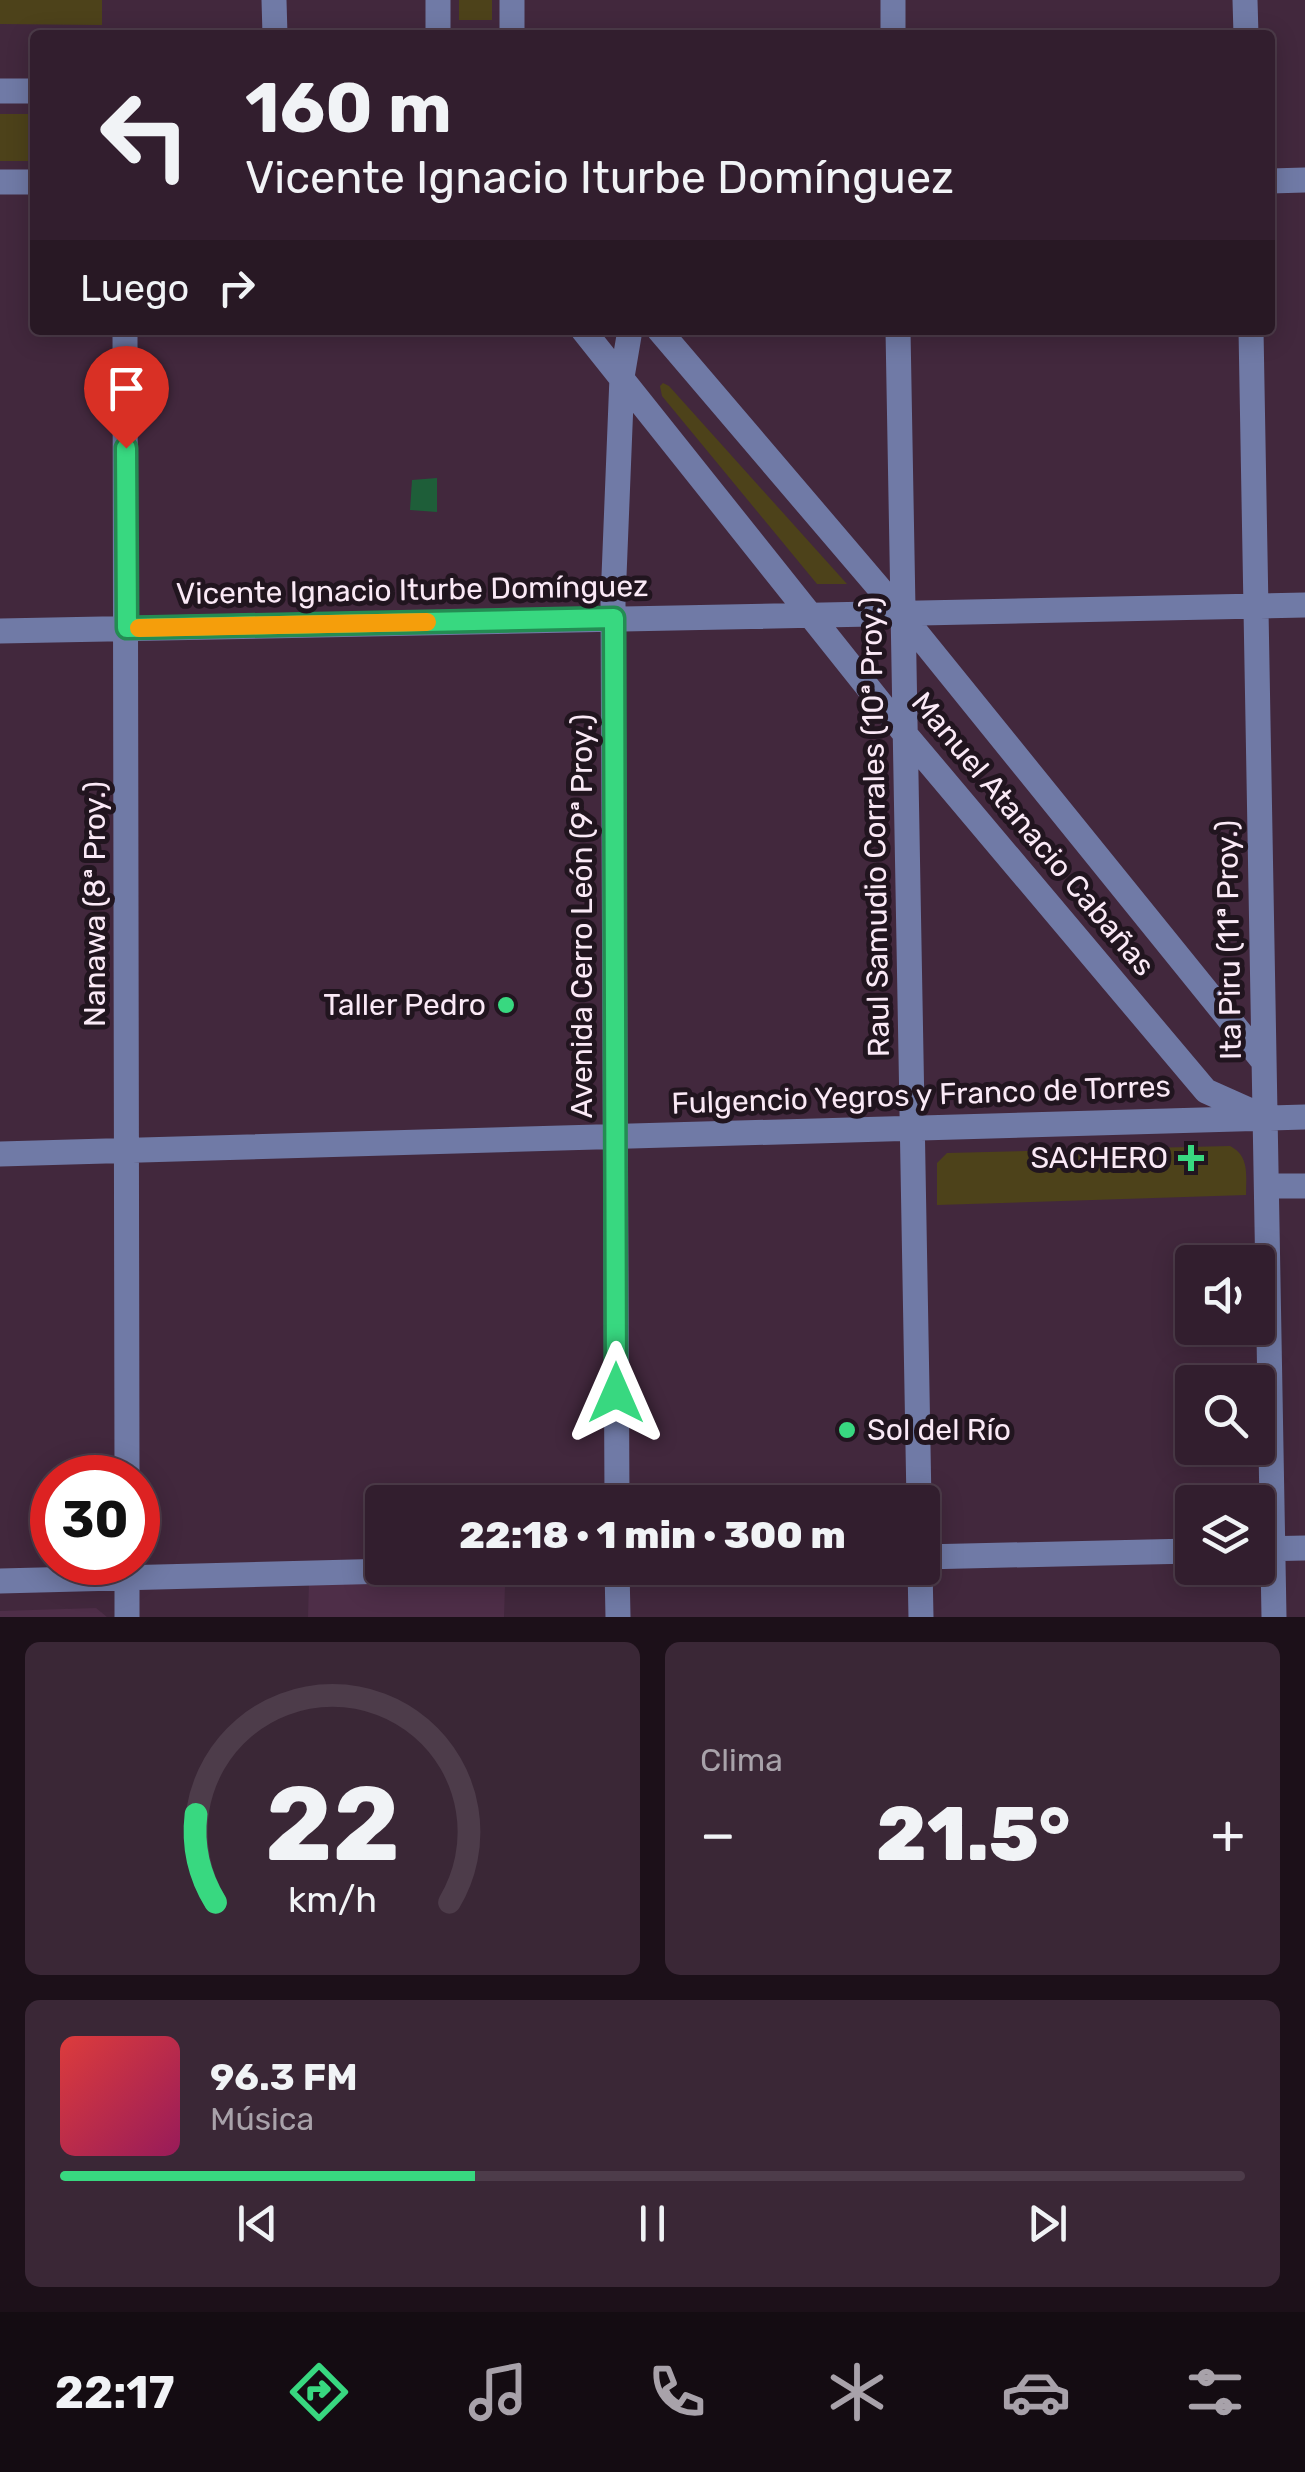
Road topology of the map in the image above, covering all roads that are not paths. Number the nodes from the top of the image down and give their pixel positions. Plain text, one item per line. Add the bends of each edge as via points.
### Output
1 (274, 0) edge
2 (438, 0) edge
3 (512, 0) edge
4 (893, 0) edge
5 (1245, 0) edge
6 (276, 30) edge
7 (438, 30) edge
8 (512, 30) edge
9 (893, 30) edge
10 (1246, 30) edge
11 (0, 91) edge
12 (30, 91) edge
13 (1305, 180) edge
14 (1275, 181) edge
15 (0, 182) edge
16 (30, 182) edge
17 (125, 335) edge
18 (587, 335) edge
19 (629, 335) edge
20 (662, 335) edge
21 (898, 335) edge
22 (1250, 335) edge
23 (622, 377) junction
24 (1305, 605) edge
25 (1255, 607) junction
26 (903, 616) junction
27 (614, 618) junction
28 (812, 618) junction
29 (127, 628) junction
30 (0, 632) edge
31 (905, 734) junction
32 (1263, 1061) junction
33 (1305, 1116) edge
34 (1267, 1118) junction
35 (913, 1128) junction
36 (615, 1136) junction
37 (126, 1150) junction
38 (0, 1154) edge
39 (1268, 1186) junction
40 (1305, 1186) edge
41 (127, 1455) edge
42 (617, 1485) edge
43 (919, 1485) edge
44 (1266, 1485) edge
45 (1305, 1548) edge
46 (1275, 1549) edge
47 (1175, 1551) edge
48 (940, 1558) edge
49 (365, 1569) edge
50 (160, 1570) edge
51 (30, 1579) edge
52 (0, 1582) edge
53 (127, 1585) edge
54 (617, 1585) edge
55 (920, 1585) edge
56 (1270, 1585) edge
57 (127, 1617) edge
58 (618, 1617) edge
59 (921, 1617) edge
60 (1274, 1617) edge

1 - 6 street
2 - 7 street
3 - 8 street
4 - 9 street
5 - 10 street
11 - 12 street
13 - 14 street
15 - 16 street
17 - 29 street, Nanawa (8ª Proy.)
18 - 23 street, Manuel Atanacio Cabañas
19 - 23 street, Avenida Cerro León (9ª Proy.)
20 - 26 street, Manuel Atanacio Cabañas
21 - 26 street, Raul Samudio Corrales (10ª Proy.)
22 - 25 street, Ita Piru (11ª Proy.)
23 - 27 street, Avenida Cerro León (9ª Proy.)
23 - 28 street, Manuel Atanacio Cabañas
24 - 25 street, Vicente Ignacio Iturbe Domínguez
25 - 26 street, Vicente Ignacio Iturbe Domínguez
25 - 32 street, Ita Piru (11ª Proy.)
26 - 28 street, Vicente Ignacio Iturbe Domínguez
26 - 31 street, Raul Samudio Corrales (10ª Proy.)
26 - 32 street, Manuel Atanacio Cabañas
27 - 28 street, Vicente Ignacio Iturbe Domínguez
27 - 29 street, Vicente Ignacio Iturbe Domínguez
27 - 36 street, Avenida Cerro León (9ª Proy.)
28 - 31 street, Manuel Atanacio Cabañas
29 - 30 street, Vicente Ignacio Iturbe Domínguez
29 - 37 street, Nanawa (8ª Proy.)
31 - 34 street, Manuel Atanacio Cabañas via 1206,1090
31 - 35 street, Raul Samudio Corrales (10ª Proy.)
32 - 34 street, Ita Piru (11ª Proy.)
33 - 34 street, Fulgencio Yegros y Franco de Torres
34 - 35 street, Fulgencio Yegros y Franco de Torres
34 - 39 street, Ita Piru (11ª Proy.)
35 - 36 street, Fulgencio Yegros y Franco de Torres
35 - 43 street, Raul Samudio Corrales (10ª Proy.)
36 - 37 street, Fulgencio Yegros y Franco de Torres
36 - 42 street, Avenida Cerro León (9ª Proy.)
37 - 38 street, Fulgencio Yegros y Franco de Torres
37 - 41 street, Nanawa (8ª Proy.)
39 - 40 street
39 - 44 street, Ita Piru (11ª Proy.)
45 - 46 street
47 - 48 street
49 - 50 street
51 - 52 street
53 - 57 street
54 - 58 street
55 - 59 street
56 - 60 street, Ita Piru (11ª Proy.)

